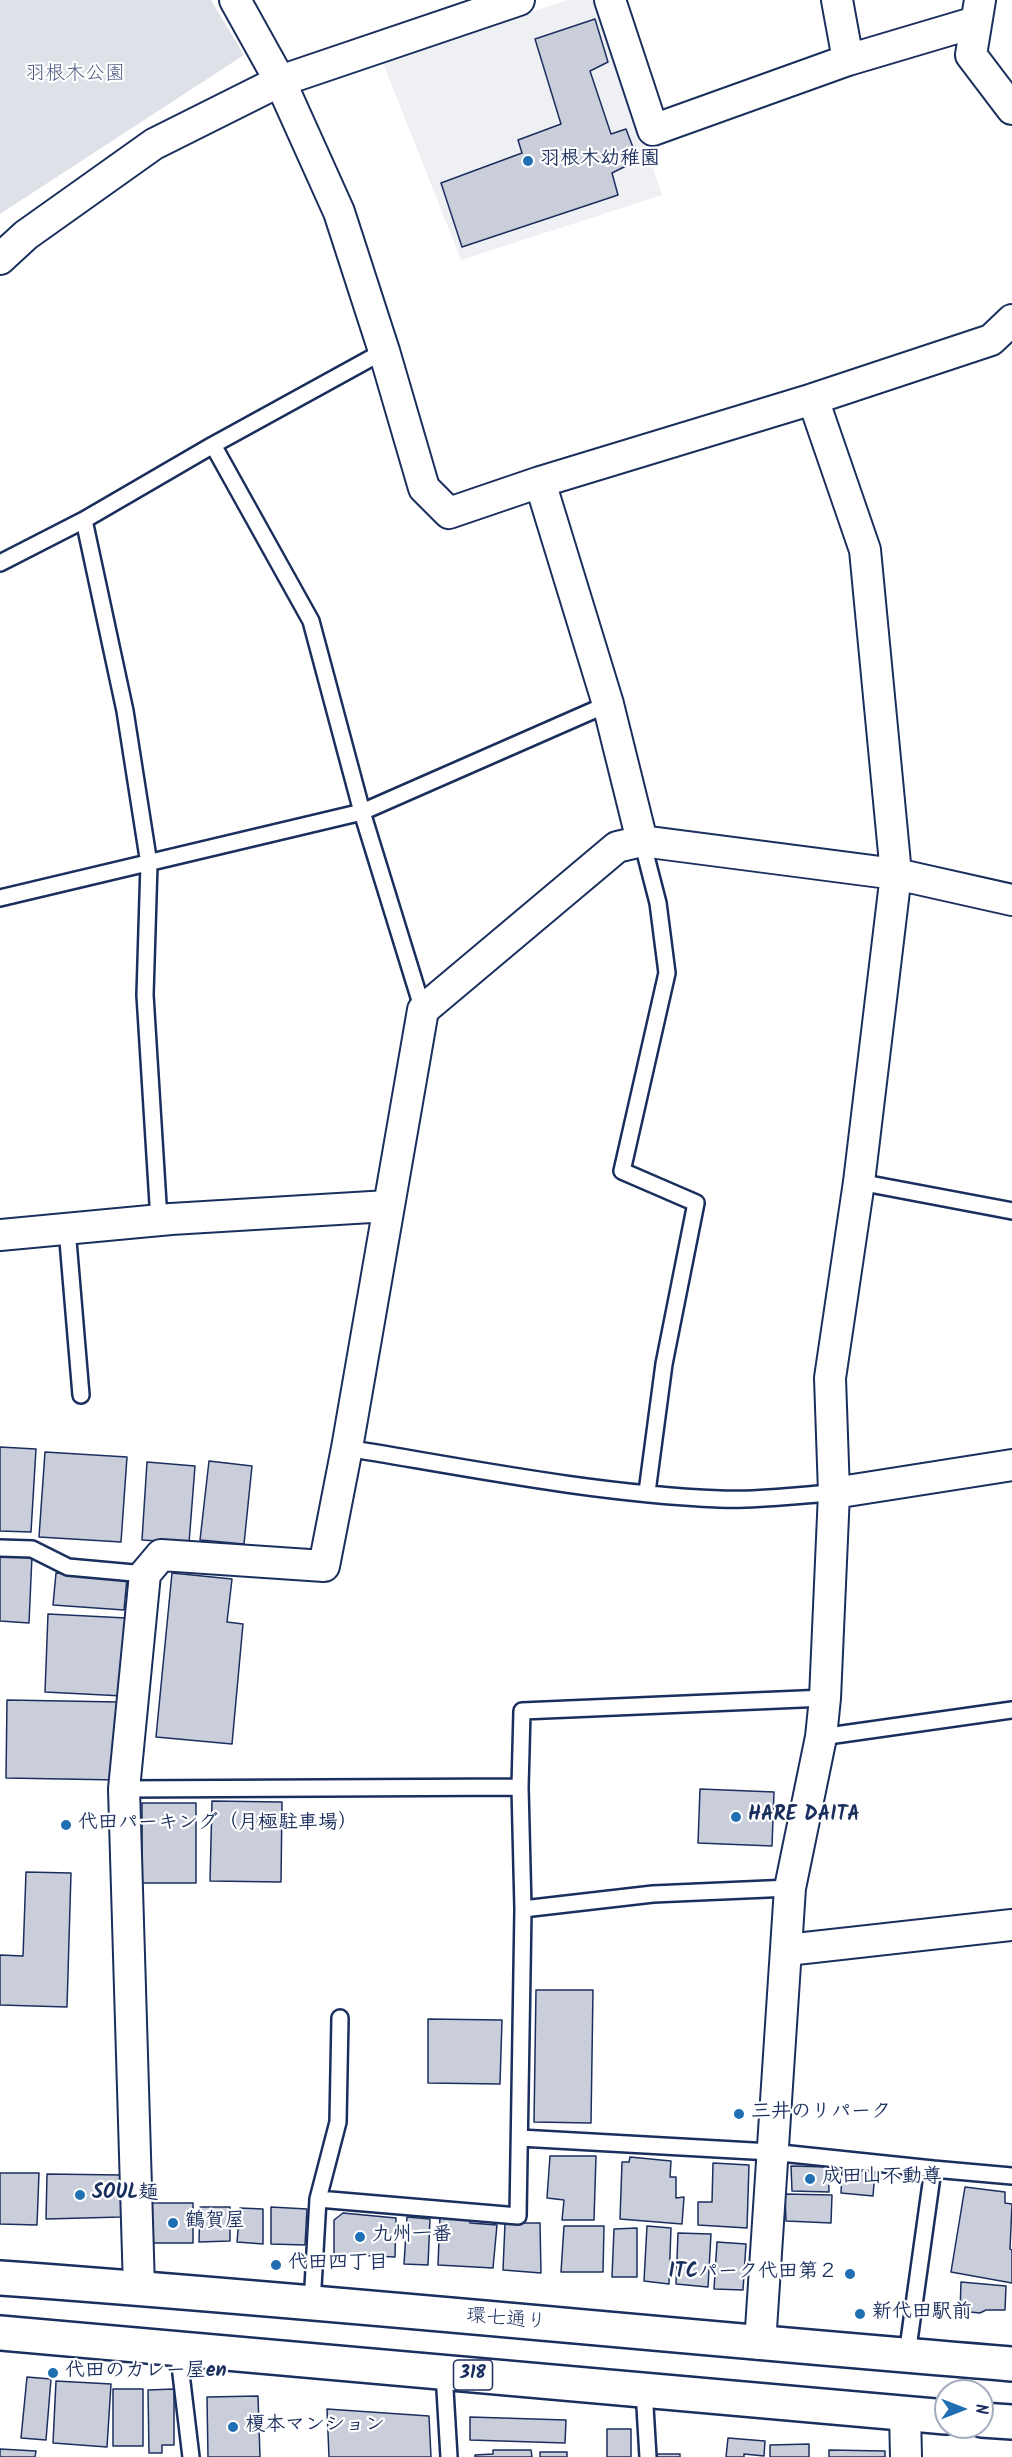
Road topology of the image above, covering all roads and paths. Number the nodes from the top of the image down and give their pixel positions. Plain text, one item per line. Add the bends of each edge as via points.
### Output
1 (236, 0) edge
2 (519, 0) edge
3 (610, 0) edge
4 (837, 0) edge
5 (978, 11) edge
6 (848, 60) junction
7 (280, 81) junction
8 (1012, 109) edge
9 (0, 259) edge
10 (1012, 320) edge
11 (384, 351) junction
12 (813, 399) junction
13 (213, 445) junction
14 (540, 482) junction
15 (84, 520) junction
16 (0, 563) edge
17 (608, 704) junction
18 (362, 812) junction
19 (642, 841) junction
20 (149, 864) junction
21 (896, 874) junction
22 (0, 898) edge
23 (1012, 900) edge
24 (423, 1010) junction
25 (859, 1182) junction
26 (388, 1206) junction
27 (1012, 1212) edge
28 (159, 1220) junction
29 (67, 1229) junction
30 (0, 1235) edge
31 (81, 1395) dead end
32 (347, 1448) junction
33 (1012, 1465) edge
34 (647, 1492) junction
35 (834, 1493) junction
36 (0, 1548) edge
37 (145, 1574) junction
38 (825, 1698) junction
39 (1012, 1710) edge
40 (821, 1737) junction
41 (520, 1787) junction
42 (124, 1789) junction
43 (790, 1888) junction
44 (523, 1909) junction
45 (1012, 1925) edge
46 (787, 1950) junction
47 (339, 2018) dead end
48 (520, 2138) junction
49 (771, 2152) junction
50 (933, 2169) junction
51 (1012, 2176) edge
52 (318, 2199) junction
53 (0, 2278) edge
54 (139, 2288) junction
55 (312, 2304) junction
56 (0, 2333) edge
57 (760, 2344) junction
58 (178, 2349) junction
59 (907, 2355) junction
60 (1012, 2364) edge
61 (444, 2373) junction
62 (644, 2390) junction
63 (905, 2413) junction
64 (934, 2415) edge
65 (994, 2421) edge
66 (1012, 2422) edge
67 (191, 2457) edge
68 (449, 2457) edge
69 (648, 2457) edge
70 (906, 2457) edge

1 - 7 street
2 - 7 street
3 - 6 street via 653,130
4 - 6 street
5 - 6 street
5 - 8 street via 971,55
7 - 9 street via 154,144 26,235
7 - 11 street via 339,212
10 - 12 street via 991,340
11 - 13 lane
11 - 14 street via 424,488 448,513
12 - 14 street
12 - 21 street via 865,550
13 - 15 lane
13 - 18 lane via 312,621
14 - 17 street
15 - 16 lane
15 - 20 lane via 125,711
17 - 18 lane
17 - 19 street
18 - 20 lane
18 - 24 lane
19 - 21 street
19 - 24 street via 617,848
19 - 34 lane via 658,903 667,973 622,1171 696,1203 664,1365
20 - 22 lane
20 - 28 lane via 145,995
21 - 23 street
21 - 25 street
24 - 26 street
25 - 27 lane
25 - 35 street via 830,1378
26 - 28 street
26 - 32 street
28 - 29 street
29 - 30 street
29 - 31 lane
32 - 34 lane
32 - 37 street via 324,1566 161,1555
33 - 35 street
34 - 35 lane via 722,1499
35 - 38 street
36 - 37 lane via 32,1550 68,1567
37 - 42 street
38 - 40 street
38 - 41 lane via 522,1711
39 - 40 lane
40 - 43 street
41 - 42 lane
41 - 44 lane
42 - 54 street
43 - 44 lane via 653,1894
43 - 46 street
44 - 48 lane
45 - 46 street
46 - 49 street
47 - 52 lane via 338,2122
48 - 49 lane
48 - 52 lane via 518,2216
49 - 50 lane
49 - 57 street
50 - 51 lane
50 - 59 lane
52 - 55 lane
53 - 54 main road, 環七通り
54 - 55 main road, 環七通り
55 - 57 main road, 環七通り
56 - 58 main road, 318
57 - 59 main road, 環七通り
58 - 61 main road, 318
58 - 67 lane
59 - 60 main road, 環七通り
61 - 62 main road, 318
61 - 68 lane
62 - 63 main road, 318
62 - 69 lane
63 - 64 main road, 318
63 - 70 street
65 - 66 main road

